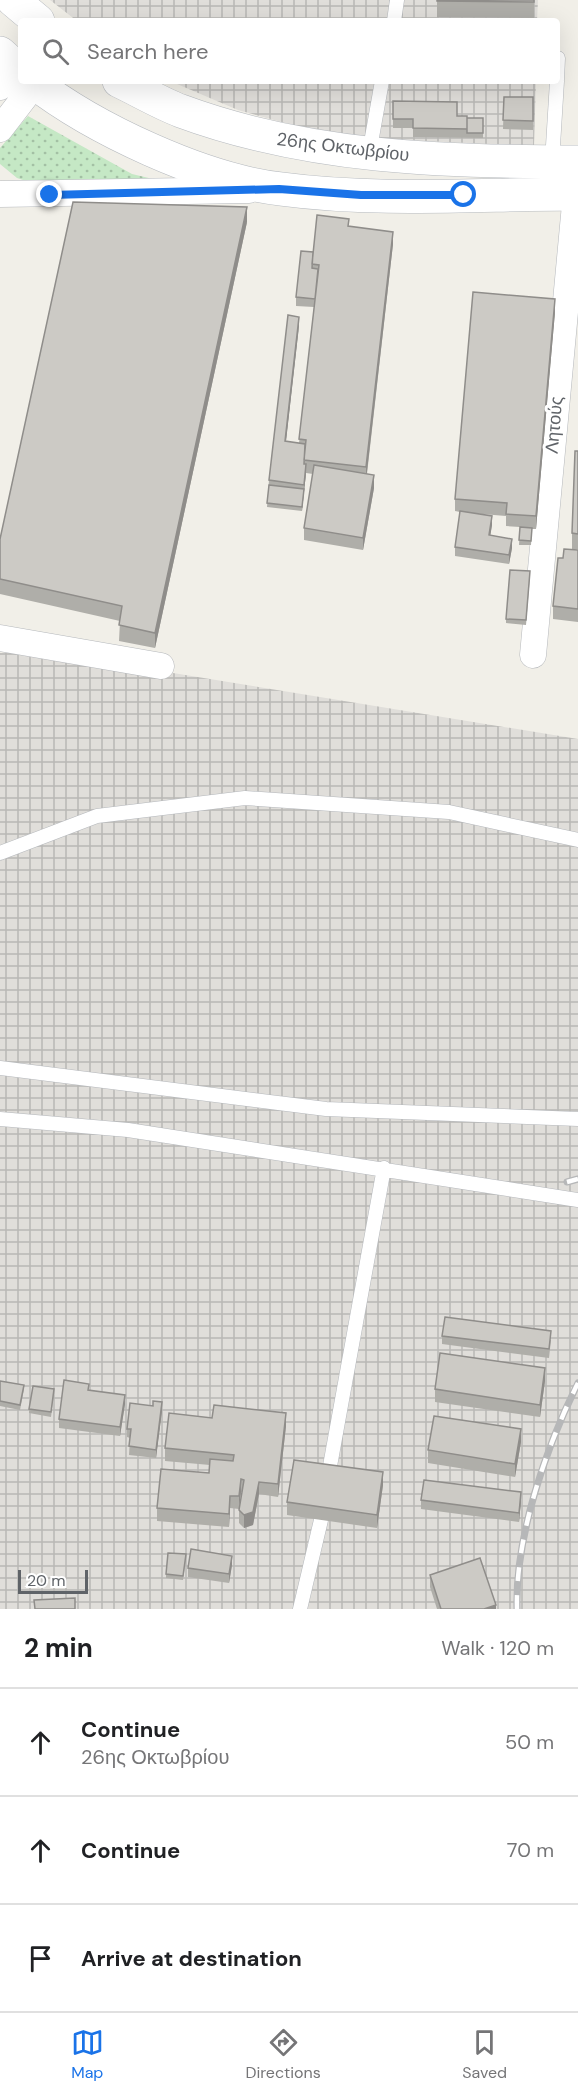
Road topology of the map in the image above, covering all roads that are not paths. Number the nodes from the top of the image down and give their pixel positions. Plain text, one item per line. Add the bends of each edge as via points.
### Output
1 (13, 0) edge
2 (398, 0) edge
3 (34, 18) edge
4 (394, 18) edge
5 (18, 79) edge
6 (36, 84) edge
7 (125, 84) edge
8 (381, 84) edge
9 (557, 84) edge
10 (0, 129) edge
11 (369, 154) junction
12 (565, 162) edge
13 (279, 189) junction
14 (0, 194) edge
15 (577, 194) edge
16 (0, 638) edge
17 (533, 655) dead end
18 (161, 666) dead end
19 (578, 840) edge
20 (0, 853) edge
21 (0, 1068) edge
22 (0, 1119) edge
23 (578, 1119) edge
24 (384, 1168) junction
25 (578, 1200) edge
26 (328, 1477) edge
27 (321, 1520) edge
28 (300, 1609) edge

1 - 3 main road
2 - 4 lane
5 - 10 street
6 - 13 main road via 85,117 123,136 223,177
7 - 11 main road, 26ης Οκτωβρίου via 179,110 230,128 294,144
8 - 11 lane
9 - 12 lane
11 - 12 main road, 26ης Οκτωβρίου
13 - 14 street
13 - 15 main road via 361,195
15 - 17 street, Λητούς
16 - 18 street
19 - 20 lane via 449,812 245,798 97,816
21 - 23 lane via 326,1109
22 - 24 lane via 128,1130
24 - 25 lane
24 - 26 lane
27 - 28 lane

